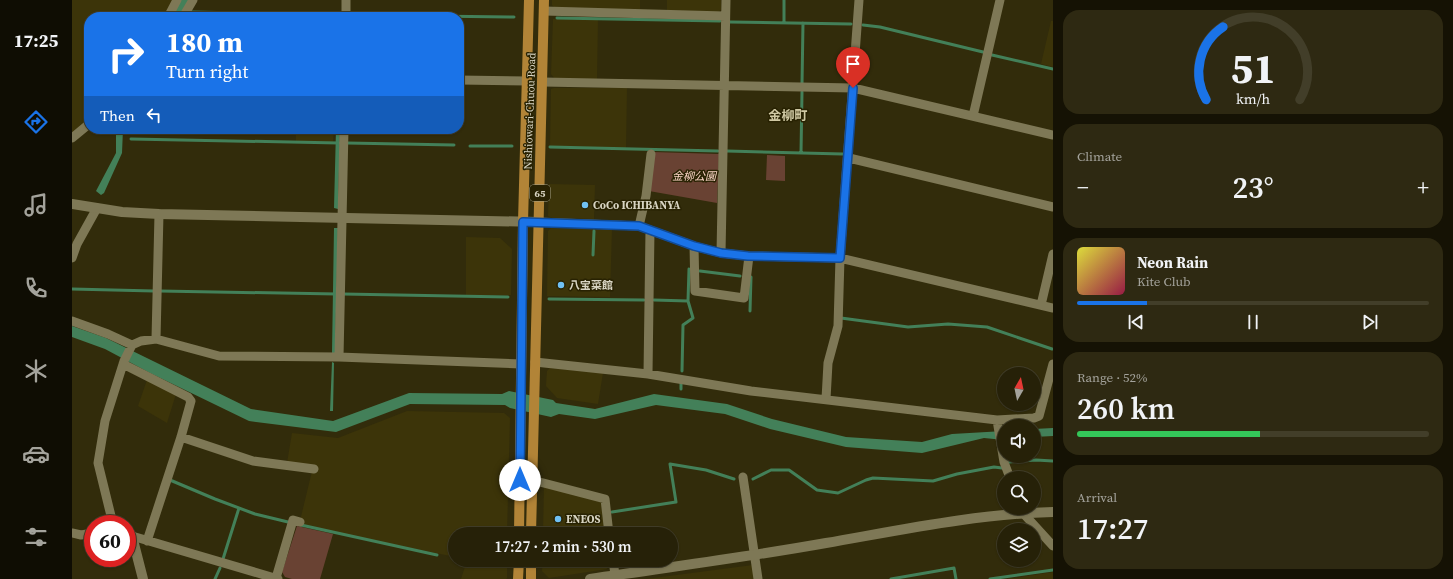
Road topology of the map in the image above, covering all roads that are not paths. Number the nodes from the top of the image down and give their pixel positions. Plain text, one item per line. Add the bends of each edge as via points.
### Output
1 (177, 0) edge
2 (193, 0) edge
3 (346, 0) edge
4 (529, 0) edge
5 (544, 0) edge
6 (726, 0) edge
7 (859, 0) edge
8 (1000, 0) edge
9 (544, 11) junction
10 (171, 12) edge
11 (186, 12) edge
12 (346, 12) edge
13 (725, 16) junction
14 (464, 80) edge
15 (528, 81) junction
16 (543, 82) junction
17 (724, 86) junction
18 (853, 88) junction
19 (973, 116) junction
20 (84, 128) edge
21 (344, 134) edge
22 (1053, 135) edge
23 (72, 138) edge
24 (651, 154) dead end
25 (849, 158) junction
26 (72, 204) edge
27 (1053, 207) edge
28 (97, 208) junction
29 (159, 214) junction
30 (342, 218) junction
31 (523, 222) junction
32 (539, 222) junction
33 (639, 226) junction
34 (650, 230) junction
35 (694, 246) junction
36 (721, 253) junction
37 (1053, 254) edge
38 (748, 256) junction
39 (72, 258) edge
40 (840, 258) junction
41 (1041, 305) junction
42 (1053, 308) edge
43 (72, 321) edge
44 (156, 339) junction
45 (132, 346) junction
46 (339, 357) junction
47 (123, 362) junction
48 (535, 362) junction
49 (521, 364) junction
50 (1053, 364) edge
51 (648, 374) junction
52 (826, 399) junction
53 (1028, 419) edge
54 (997, 424) edge
55 (182, 437) junction
56 (314, 469) dead end
57 (743, 477) dead end
58 (532, 480) junction
59 (1041, 511) edge
60 (1053, 512) edge
61 (997, 514) edge
62 (110, 515) edge
63 (1026, 515) edge
64 (300, 522) dead end
65 (519, 527) edge
66 (531, 527) edge
67 (609, 527) edge
68 (72, 533) edge
69 (84, 534) edge
70 (136, 535) edge
71 (147, 541) junction
72 (1053, 546) edge
73 (136, 555) edge
74 (756, 555) junction
75 (519, 567) edge
76 (531, 567) edge
77 (614, 567) edge
78 (615, 575) junction
79 (143, 579) edge
80 (277, 579) edge
81 (518, 579) edge
82 (530, 579) edge
83 (590, 579) edge
84 (758, 579) edge

1 - 10 street
2 - 11 street
3 - 12 street
4 - 15 main road, Nishiowari-Chuou Road / 65
5 - 9 main road, Nishiowari-Chuou Road / 65
6 - 13 street
7 - 18 street
8 - 19 street
9 - 13 street
9 - 16 main road, Nishiowari-Chuou Road / 65
13 - 17 street
14 - 15 street
15 - 31 main road, Nishiowari-Chuou Road / 65
16 - 17 street
16 - 32 main road, Nishiowari-Chuou Road / 65
17 - 18 street
17 - 36 street
18 - 19 street
18 - 25 street
19 - 22 street
20 - 23 street
21 - 30 street
24 - 33 street
25 - 27 street
25 - 40 street
26 - 28 street
28 - 29 street
28 - 39 street
29 - 30 street
29 - 44 street
30 - 31 street
30 - 46 street
31 - 32 street
31 - 49 main road, Nishiowari-Chuou Road / 65
32 - 33 street
32 - 48 main road, Nishiowari-Chuou Road / 65
33 - 34 street
34 - 35 street
34 - 51 street
35 - 36 street
35 - 38 street via 695,291 744,298
36 - 38 street
37 - 41 street
38 - 40 street
40 - 41 street
40 - 52 street via 838,326 828,363
41 - 42 street
43 - 45 street
44 - 45 street via 141,341
44 - 46 street via 219,356
45 - 47 street
46 - 49 street
47 - 55 street via 188,397 191,401
47 - 62 street via 105,421 98,463
48 - 51 street
48 - 58 main road, Nishiowari-Chuou Road / 65
49 - 65 main road, Nishiowari-Chuou Road / 65
50 - 53 street via 1039,416
51 - 52 street via 751,391
52 - 54 street
55 - 56 street via 253,461
55 - 71 street
57 - 74 street
58 - 66 main road, Nishiowari-Chuou Road / 65
58 - 67 street via 605,499
59 - 60 street
61 - 74 street
63 - 72 street
64 - 80 street via 293,520
68 - 69 street
70 - 71 street
71 - 80 street
73 - 79 street
74 - 78 street
74 - 84 street
75 - 81 main road
76 - 82 main road
77 - 78 street
78 - 83 street

